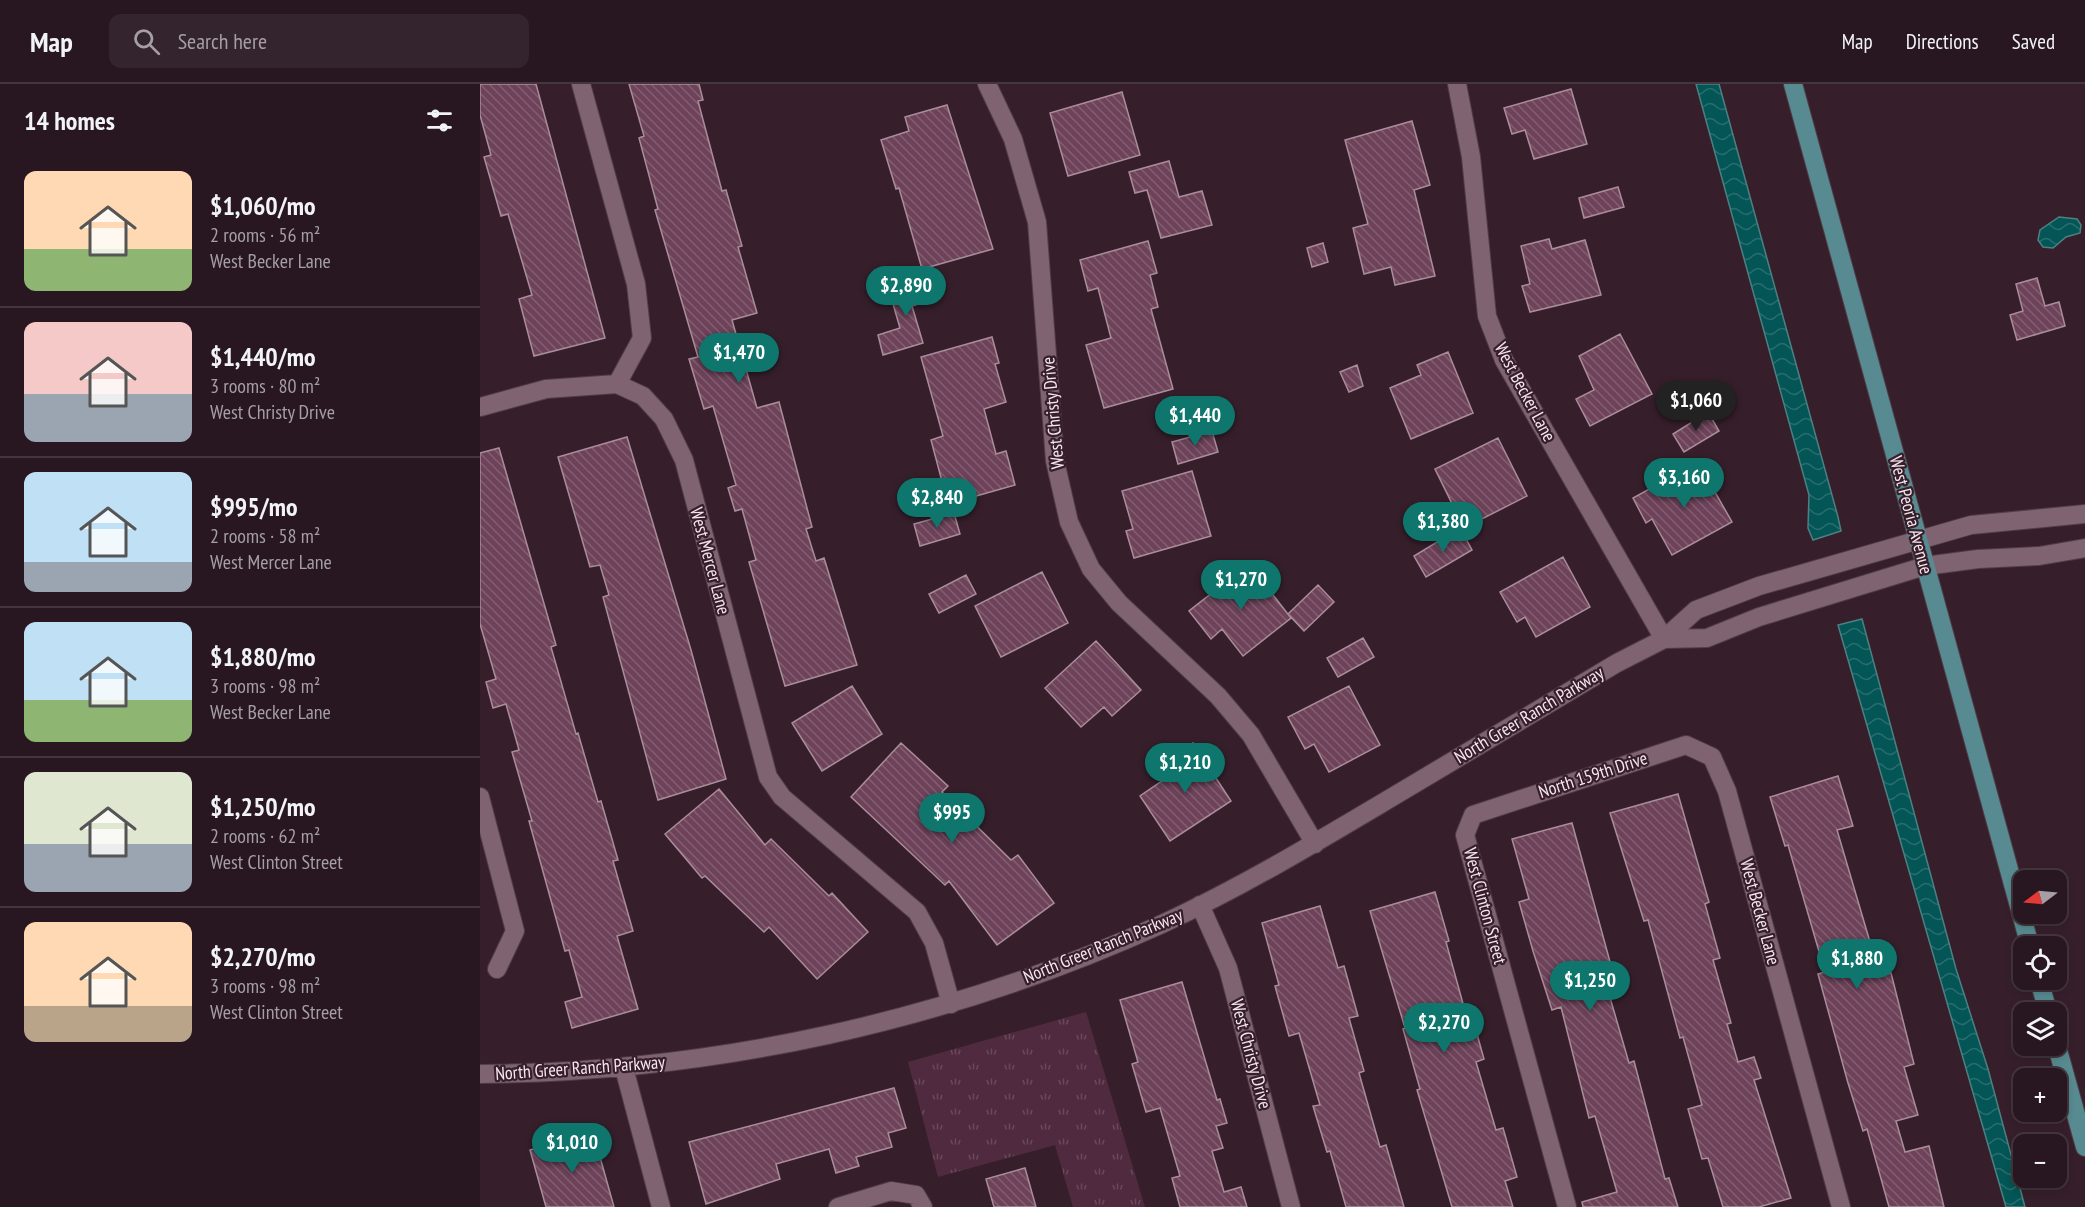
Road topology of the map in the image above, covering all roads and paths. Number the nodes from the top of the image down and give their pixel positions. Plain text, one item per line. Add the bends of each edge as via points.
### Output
1 (581, 84) edge
2 (987, 84) edge
3 (1457, 84) edge
4 (1793, 84) edge
5 (617, 384) junction
6 (480, 407) edge
7 (2085, 514) edge
8 (1918, 541) junction
9 (2085, 548) edge
10 (1925, 567) junction
11 (1664, 639) junction
12 (1712, 757) joint
13 (480, 797) edge
14 (1473, 815) joint
15 (1315, 844) junction
16 (1200, 905) junction
17 (2027, 936) edge
18 (497, 969) dead end
19 (951, 1004) junction
20 (2060, 1056) edge
21 (624, 1068) junction
22 (480, 1074) edge
23 (2085, 1147) edge
24 (920, 1201) edge
25 (661, 1207) edge
26 (838, 1207) edge
27 (1291, 1207) edge
28 (1567, 1207) edge
29 (1841, 1207) edge

1 - 5 street via 636,284 642,338
2 - 15 street, West Christy Drive via 1013,139 1037,222 1055,460 1069,522 1091,569 1119,603 1218,696 1251,735
3 - 11 street, West Becker Lane via 1471,157 1487,316 1504,360
4 - 8 main road, West Peoria Avenue
5 - 6 street via 546,390
5 - 19 street, West Mercer Lane via 643,396 664,419 684,460 768,777 782,797 917,912 934,943
7 - 8 street, North Greer Ranch Parkway via 1971,525
8 - 10 main road, West Peoria Avenue
8 - 11 street, North Greer Ranch Parkway via 1759,586 1696,609
9 - 10 street, North Greer Ranch Parkway
10 - 11 street, North Greer Ranch Parkway via 1759,617 1707,638
10 - 17 main road, West Peoria Avenue
11 - 15 street, North Greer Ranch Parkway via 1617,663
12 - 14 street, North 159th Drive via 1686,745
12 - 29 street, West Becker Lane via 1727,791
13 - 18 street via 516,931
14 - 28 street, West Clinton Street via 1465,835
15 - 16 street, North Greer Ranch Parkway
16 - 19 street, North Greer Ranch Parkway via 1104,948
16 - 27 street, West Christy Drive via 1228,969
19 - 21 street, North Greer Ranch Parkway via 858,1029
20 - 23 main road
21 - 22 street, North Greer Ranch Parkway
21 - 25 street
24 - 26 street via 891,1191

